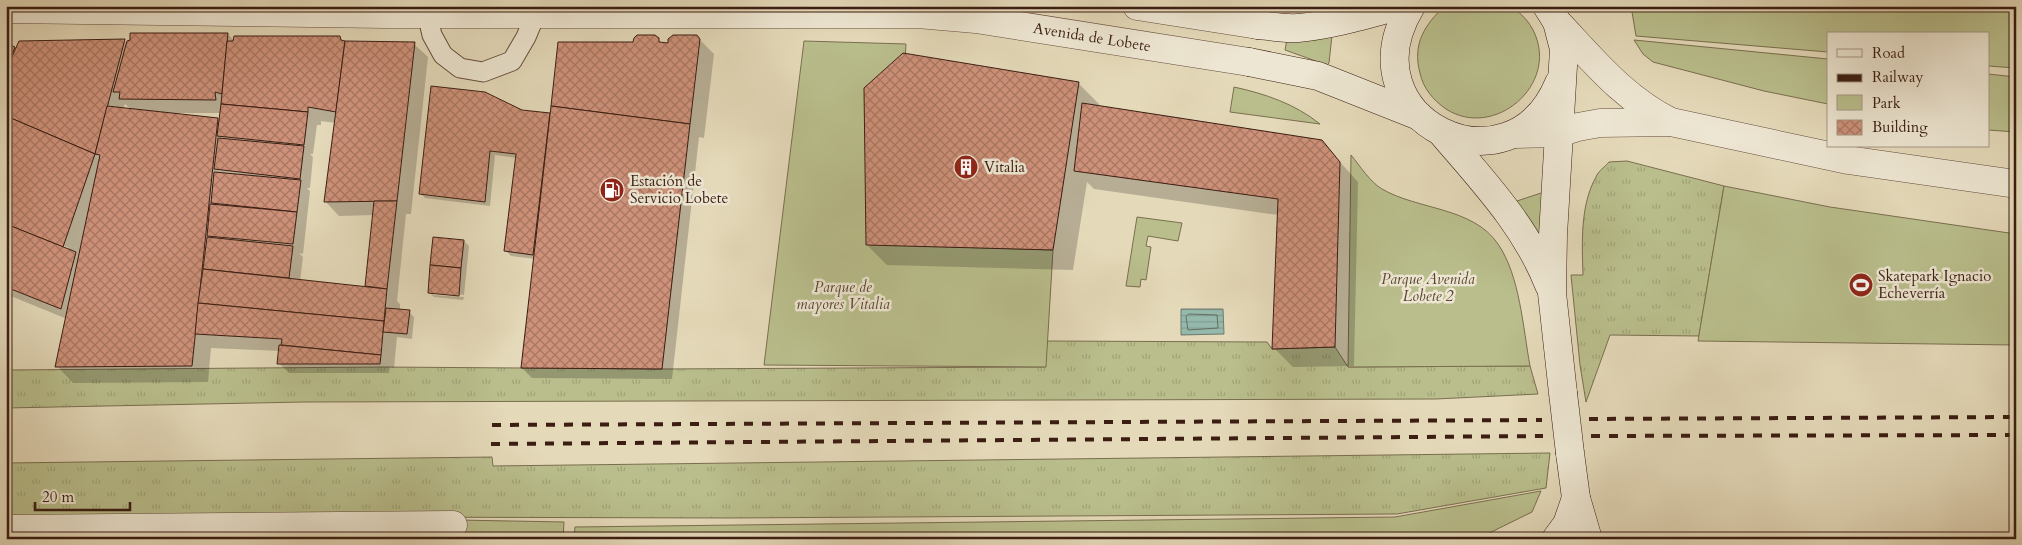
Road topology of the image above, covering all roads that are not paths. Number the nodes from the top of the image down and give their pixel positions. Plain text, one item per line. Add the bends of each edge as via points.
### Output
1 (1137, 6) edge
2 (1398, 6) edge
3 (1411, 6) edge
4 (6, 9) edge
5 (427, 13) junction
6 (536, 13) junction
7 (1552, 14) edge
8 (1562, 77) junction
9 (1419, 116) junction
10 (1671, 122) junction
11 (1442, 133) junction
12 (1559, 133) junction
13 (1515, 134) junction
14 (2016, 184) edge
15 (1552, 293) junction
16 (1576, 498) junction
17 (453, 525) dead end
18 (6, 529) edge
19 (235, 533) edge
20 (1556, 539) edge
21 (1588, 539) edge

1 - 2 street via 1296,28 1337,22
3 - 9 street via 1401,23 1394,48 1395,73 1404,96
4 - 5 street, Avenida de Lobete
5 - 6 street, Avenida de Lobete
5 - 6 lane via 432,35 444,55 460,68 483,72 512,61
6 - 9 street, Avenida de Lobete via 918,14 976,19 1318,76
7 - 8 street via 1564,49
7 - 10 street via 1620,88 1643,107
8 - 12 street
8 - 13 street via 1552,100 1536,120
9 - 11 street
10 - 12 street via 1595,124
10 - 14 street via 1848,160
11 - 13 street via 1466,141 1491,141
11 - 15 street via 1509,212 1539,260
12 - 13 street
12 - 15 street
15 - 16 street, bridge
16 - 20 street
16 - 21 street
17 - 19 street
18 - 19 street

